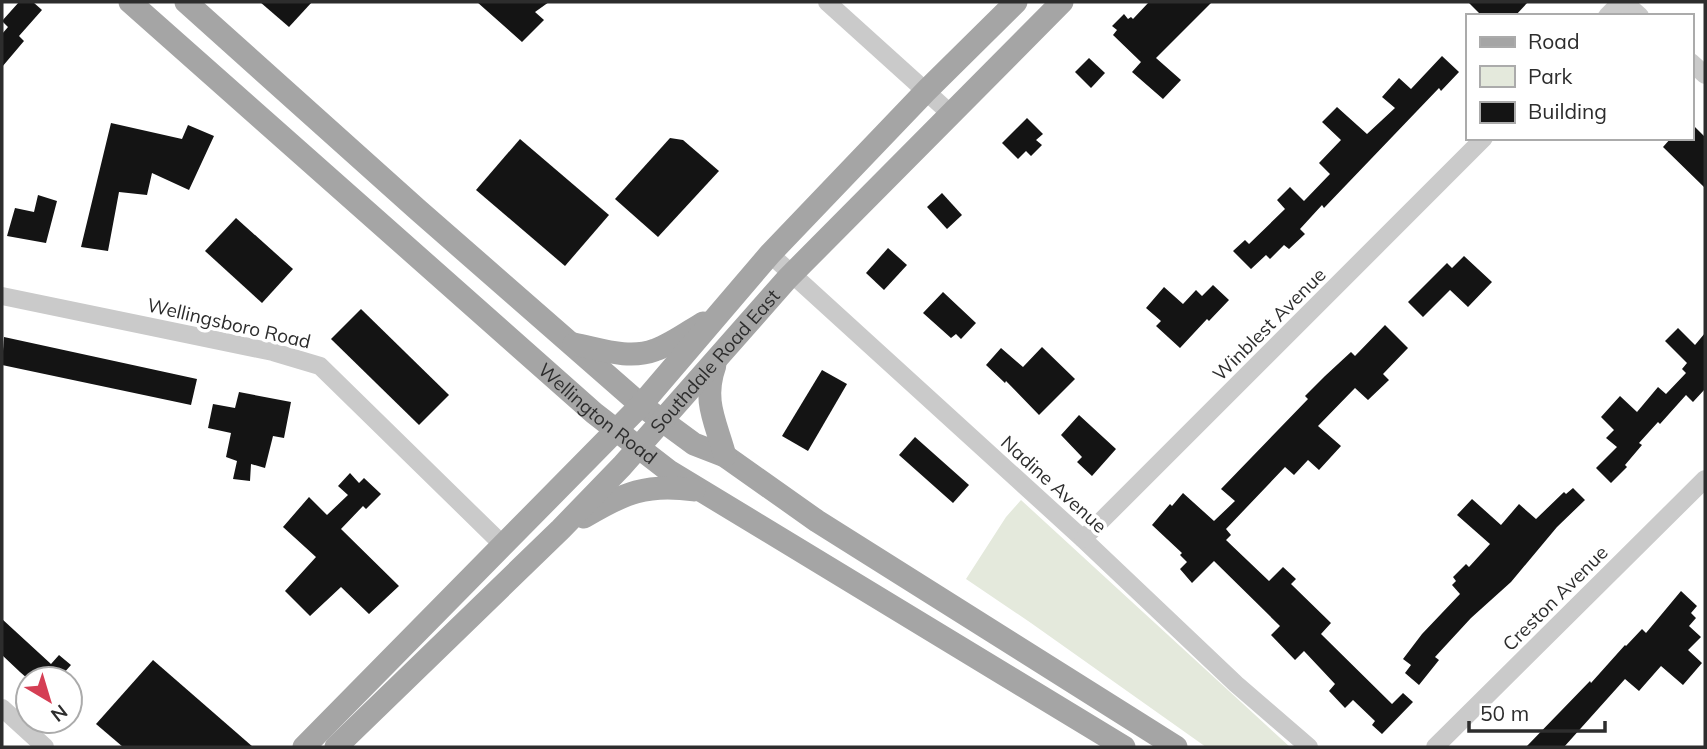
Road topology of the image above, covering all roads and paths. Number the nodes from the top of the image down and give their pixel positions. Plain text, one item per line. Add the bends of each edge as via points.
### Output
1 (130, 2) edge
2 (187, 2) edge
3 (827, 2) edge
4 (1016, 2) edge
5 (1062, 2) edge
6 (1622, 2) edge
7 (1609, 14) edge
8 (1637, 14) edge
9 (230, 42) junction
10 (206, 68) junction
11 (926, 91) junction
12 (951, 114) junction
13 (1482, 140) edge
14 (770, 254) junction
15 (792, 274) junction
16 (2, 296) edge
17 (720, 312) junction
18 (571, 344) junction
19 (717, 359) junction
20 (641, 405) junction
21 (663, 420) junction
22 (617, 430) junction
23 (638, 447) junction
24 (725, 456) junction
25 (1705, 479) edge
26 (704, 492) junction
27 (561, 529) junction
28 (1083, 539) junction
29 (503, 545) junction
30 (2, 708) edge
31 (45, 747) edge
32 (304, 747) edge
33 (336, 747) edge
34 (1124, 747) edge
35 (1176, 747) edge
36 (1309, 747) edge
37 (1435, 747) edge

1 - 10 main road, Wellington Road
2 - 9 main road, Wellington Road
3 - 11 street
4 - 11 main road, Southdale Road East
5 - 12 main road, Southdale Road East
6 - 7 street
6 - 8 street
9 - 10 main road
9 - 18 main road, Wellington Road
10 - 22 main road, Wellington Road
11 - 12 street
11 - 14 main road, Southdale Road East
12 - 15 main road, Southdale Road East
13 - 28 street, Winblest Avenue
14 - 15 street, Nadine Avenue
14 - 17 main road, Southdale Road East
15 - 19 main road, Southdale Road East
15 - 28 street, Nadine Avenue
16 - 29 street, Wellingsboro Road via 273,352 320,366
17 - 18 main road via 655,351 626,355
17 - 20 main road, Southdale Road East
18 - 20 main road, Wellington Road
19 - 21 main road, Southdale Road East
19 - 24 main road via 708,393
20 - 21 main road, Wellington Road
20 - 22 main road, Southdale Road East
21 - 23 main road, Southdale Road East
21 - 24 main road, Wellington Road via 694,444
22 - 23 main road, Wellington Road
22 - 29 main road, Southdale Road East
23 - 26 main road, Wellington Road
23 - 27 main road, Southdale Road East
24 - 35 main road, Wellington Road via 817,522
25 - 37 street, Creston Avenue
26 - 27 main road via 663,486 637,490
26 - 34 main road, Wellington Road
27 - 33 main road, Southdale Road East
28 - 36 street, Nadine Avenue
29 - 32 main road, Southdale Road East
30 - 31 street

